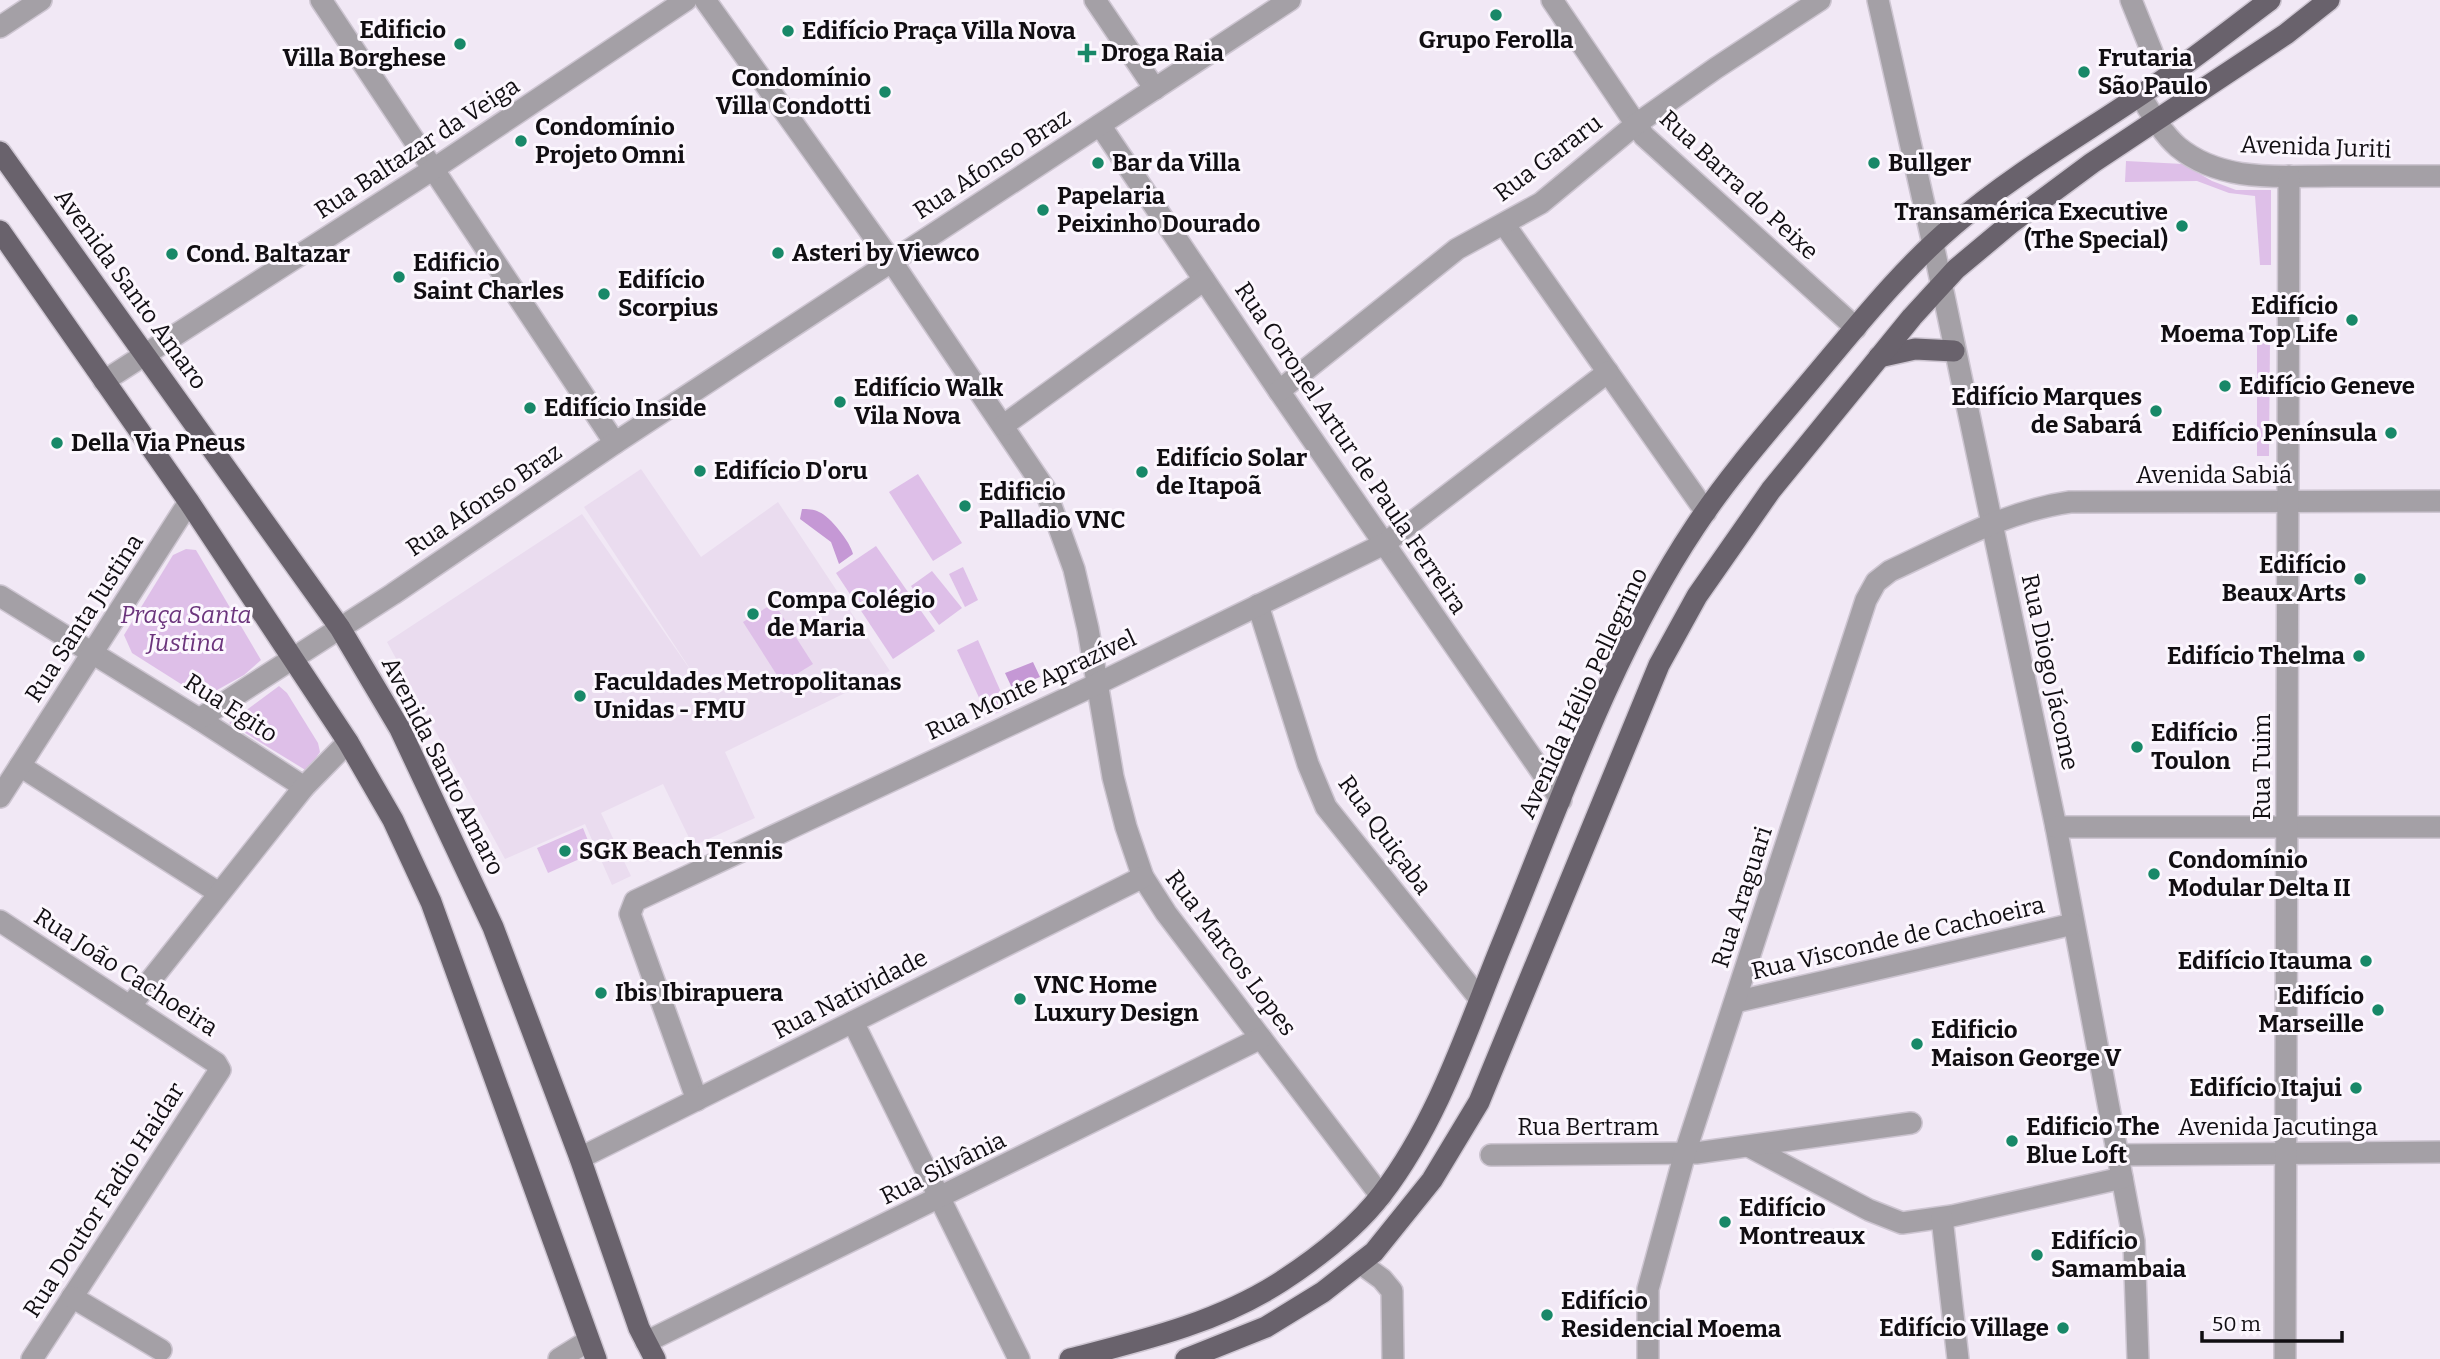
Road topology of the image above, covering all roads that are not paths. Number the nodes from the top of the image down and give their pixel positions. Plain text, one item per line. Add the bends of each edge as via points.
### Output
1 (41, 0) edge
2 (321, 0) edge
3 (686, 0) edge
4 (705, 0) edge
5 (1095, 0) edge
6 (1290, 0) edge
7 (1552, 0) edge
8 (1820, 0) edge
9 (1878, 0) edge
10 (2131, 0) edge
11 (2270, 0) edge
12 (2329, 0) edge
13 (0, 27) edge
14 (2152, 52) dead end
15 (1155, 89) junction
16 (2140, 95) junction
17 (2156, 121) junction
18 (1100, 125) junction
19 (1635, 125) junction
20 (0, 152) edge
21 (435, 168) junction
22 (2289, 176) junction
23 (2440, 176) edge
24 (1504, 224) junction
25 (0, 232) edge
26 (1933, 244) junction
27 (892, 262) junction
28 (1204, 280) junction
29 (1940, 286) junction
30 (1856, 328) junction
31 (1954, 351) junction
32 (147, 356) junction
33 (1880, 357) junction
34 (1608, 372) junction
35 (104, 381) junction
36 (1279, 391) junction
37 (1004, 425) junction
38 (615, 443) junction
39 (2288, 501) junction
40 (2440, 501) edge
41 (189, 502) junction
42 (1706, 512) junction
43 (1992, 525) junction
44 (1384, 544) junction
45 (0, 596) edge
46 (1258, 605) junction
47 (340, 628) junction
48 (92, 652) junction
49 (292, 659) junction
50 (1097, 684) junction
51 (199, 719) junction
52 (348, 742) junction
53 (20, 766) junction
54 (304, 788) junction
55 (0, 797) edge
56 (1561, 800) junction
57 (2056, 827) junction
58 (2288, 827) junction
59 (2440, 827) edge
60 (1143, 877) junction
61 (219, 893) junction
62 (0, 921) edge
63 (2073, 924) junction
64 (1479, 998) junction
65 (1735, 1002) junction
66 (131, 1005) junction
67 (853, 1022) junction
68 (1261, 1038) junction
69 (220, 1070) joint
70 (697, 1100) junction
71 (1912, 1123) dead end
72 (1750, 1147) junction
73 (2284, 1152) junction
74 (2440, 1152) edge
75 (1685, 1153) junction
76 (1491, 1154) dead end
77 (2117, 1155) junction
78 (580, 1158) junction
79 (2122, 1178) junction
80 (1381, 1196) junction
81 (939, 1199) junction
82 (1942, 1218) junction
83 (1360, 1263) junction
84 (72, 1297) junction
85 (161, 1350) dead end
86 (592, 1350) edge
87 (651, 1351) edge
88 (32, 1359) edge
89 (559, 1359) edge
90 (1018, 1359) edge
91 (1070, 1359) edge
92 (1186, 1359) edge
93 (1393, 1359) edge
94 (1648, 1359) edge
95 (1958, 1359) edge
96 (2138, 1359) edge
97 (2285, 1359) edge

1 - 13 street
2 - 21 street
3 - 21 street, Rua Baltazar da Veiga
4 - 27 street, Rua Marcos Lopes
5 - 15 street
6 - 15 street, Rua Afonso Braz
7 - 19 street, Rua Barra do Peixe
8 - 19 street, Rua Gararu
9 - 26 street, Rua Diogo Jácome
10 - 14 street
11 - 16 main road, Avenida Hélio Pellegrino
12 - 17 main road
15 - 18 street, Rua Afonso Braz
16 - 17 street, Avenida Juriti
16 - 26 main road, Avenida Hélio Pellegrino via 1956,223
17 - 22 street, Avenida Juriti via 2179,148 2217,168 2258,177
17 - 29 main road via 2011,223
18 - 27 street, Rua Afonso Braz
18 - 28 street, Rua Coronel Artur de Paula Ferreira
19 - 24 street, Rua Gararu via 1541,203
19 - 30 street, Rua Barra do Peixe
20 - 32 main road, Avenida Santo Amaro
21 - 32 street, Rua Baltazar da Veiga
21 - 38 street
22 - 23 street, Avenida Juriti
22 - 39 street, Rua Tuim
24 - 34 street
24 - 36 street, Rua Gararu via 1457,249
25 - 35 main road
26 - 29 street, Rua Diogo Jácome
26 - 30 main road, Avenida Hélio Pellegrino
27 - 37 street, Rua Marcos Lopes
27 - 38 street, Rua Afonso Braz
28 - 36 street, Rua Coronel Artur de Paula Ferreira
28 - 37 street
29 - 31 street, Rua Diogo Jácome
29 - 33 main road
30 - 42 main road, Avenida Hélio Pellegrino
31 - 33 main road via 1915,349
31 - 43 street, Rua Diogo Jácome
32 - 35 street, Rua Baltazar da Veiga
32 - 47 main road, Avenida Santo Amaro
33 - 83 main road via 1771,490 1697,596 1659,665 1479,1102 1432,1180
34 - 42 street
34 - 44 street, Rua Monte Aprazível
35 - 41 main road
36 - 44 street, Rua Coronel Artur de Paula Ferreira
37 - 50 street, Rua Marcos Lopes via 1045,489 1062,532
38 - 47 street, Rua Afonso Braz
39 - 40 street, Avenida Sabiá
39 - 43 street, Avenida Sabiá via 2070,502 2040,506
39 - 58 street, Rua Tuim
41 - 48 street, Rua Santa Justina
41 - 49 main road
42 - 56 main road, Avenida Hélio Pellegrino via 1640,621
43 - 57 street, Rua Diogo Jácome
43 - 65 street, Rua Araguari via 1890,571 1870,592
44 - 46 street, Rua Monte Aprazível
44 - 56 street, Rua Coronel Artur de Paula Ferreira
45 - 48 street, Rua Egito
46 - 50 street, Rua Monte Aprazível
46 - 64 street, Rua Quiçaba via 1326,807
47 - 49 street, Rua Afonso Braz
47 - 78 main road, Avenida Santo Amaro via 400,729 469,870
48 - 51 street, Rua Egito
48 - 53 street, Rua Santa Justina
49 - 51 street, Rua Afonso Braz
49 - 52 main road
50 - 60 street, Rua Marcos Lopes via 1112,777
50 - 70 street, Rua Monte Aprazível via 635,901 630,914
51 - 54 street, Rua Egito
52 - 54 street
52 - 86 main road via 393,820 431,902
53 - 55 street, Rua Santa Justina
53 - 61 street
54 - 61 street
56 - 64 main road, Avenida Hélio Pellegrino
57 - 58 street
57 - 63 street, Rua Diogo Jácome
58 - 59 street
58 - 73 street, Rua Tuim
60 - 67 street, Rua Natividade
60 - 68 street, Rua Marcos Lopes
61 - 66 street
62 - 66 street, Rua João Cachoeira
63 - 65 street, Rua Visconde de Cachoeira
63 - 77 street, Rua Diogo Jácome
64 - 80 main road, Avenida Hélio Pellegrino via 1434,1111
65 - 75 street, Rua Araguari
66 - 69 street, Rua João Cachoeira
67 - 70 street, Rua Natividade
67 - 81 street
68 - 80 street, Rua Marcos Lopes
68 - 81 street, Rua Silvânia
69 - 84 street, Rua Doutor Fadio Haidar
70 - 78 street, Rua Natividade
71 - 72 street, Rua Bertram
72 - 75 street, Rua Bertram
72 - 82 street via 1893,1221
73 - 74 street, Avenida Jacutinga
73 - 77 street, Avenida Jacutinga
73 - 97 street, Rua Tuim
75 - 76 street, Rua Bertram
75 - 94 street, Rua Araguari via 1648,1289
77 - 79 street, Rua Diogo Jácome
78 - 87 main road, Avenida Santo Amaro
79 - 82 street
79 - 96 street, Rua Diogo Jácome via 2134,1241
80 - 91 main road, Avenida Hélio Pellegrino via 1285,1279 1245,1303 1174,1332
81 - 87 street, Rua Silvânia
81 - 90 street
82 - 95 street
83 - 92 main road via 1266,1327
83 - 93 street via 1392,1290
84 - 85 street
84 - 88 street, Rua Doutor Fadio Haidar
86 - 89 street

